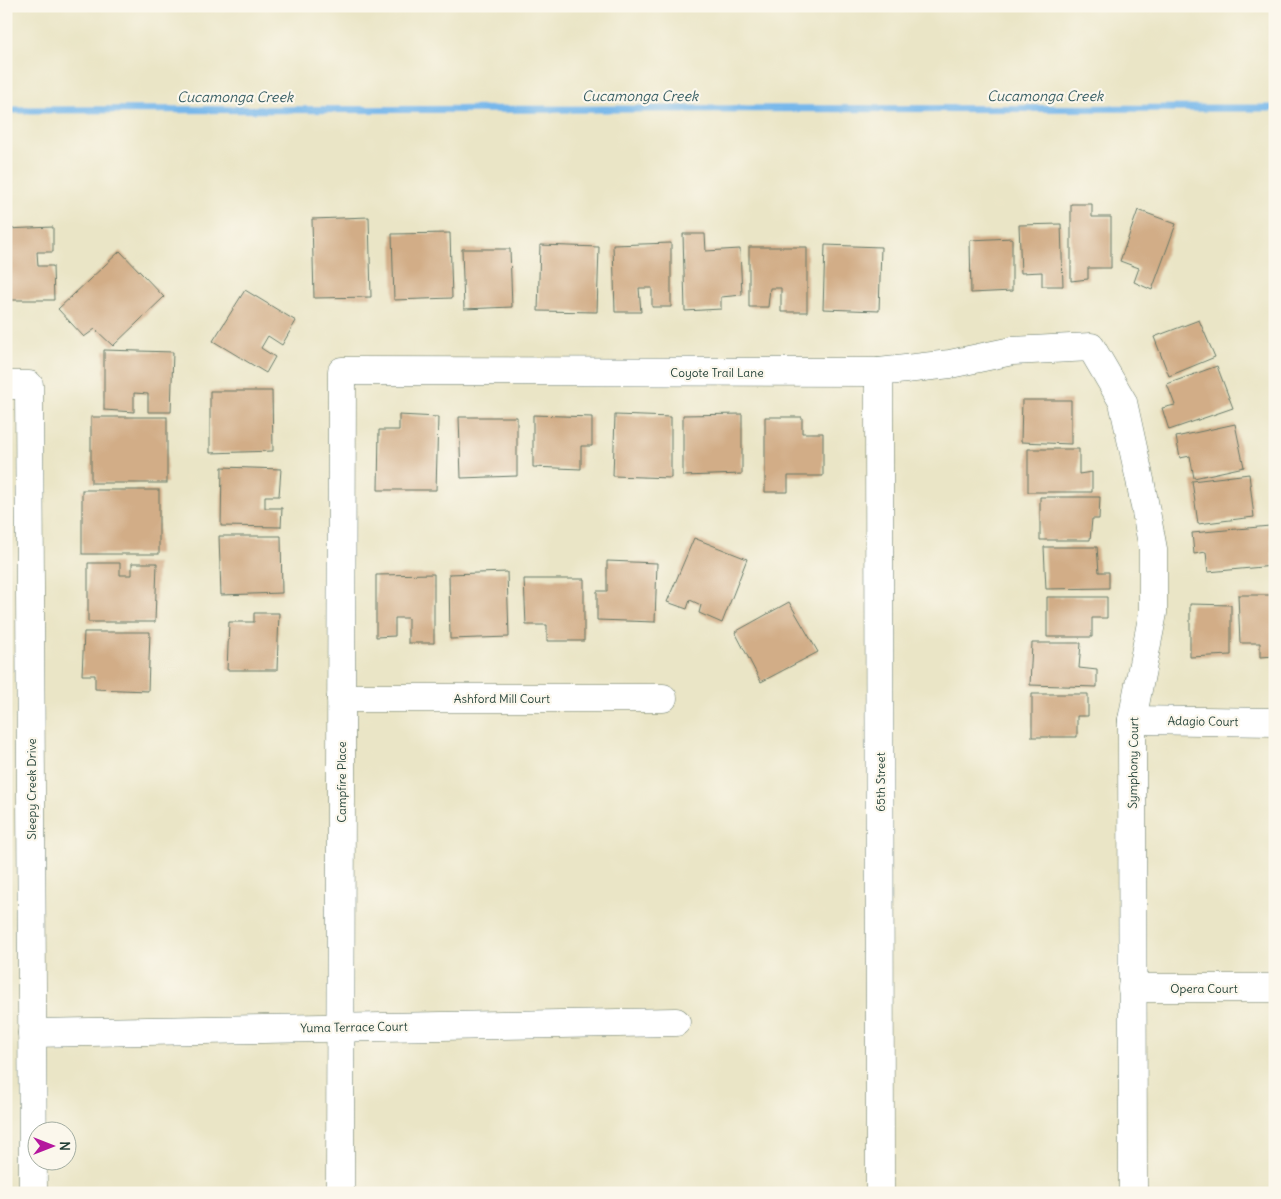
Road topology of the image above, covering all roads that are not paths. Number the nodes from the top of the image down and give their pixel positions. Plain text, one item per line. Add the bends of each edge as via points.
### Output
1 (1091, 347) joint
2 (342, 371) joint
3 (879, 372) junction
4 (18, 385) edge
5 (341, 698) junction
6 (663, 698) dead end
7 (1132, 720) junction
8 (1275, 722) edge
9 (1132, 988) junction
10 (1275, 988) edge
11 (676, 1022) dead end
12 (340, 1027) junction
13 (32, 1033) junction
14 (33, 1193) edge
15 (340, 1193) edge
16 (880, 1193) edge
17 (1133, 1193) edge

1 - 3 street, Coyote Trail Lane via 1012,350 950,364
1 - 7 street, Symphony Court via 1123,402 1153,549 1153,613
2 - 3 street, Coyote Trail Lane
2 - 5 street, Campfire Place
3 - 16 street, 65th Street
4 - 13 street, Sleepy Creek Drive
5 - 6 street, Ashford Mill Court
5 - 12 street, Campfire Place
7 - 8 street, Adagio Court
7 - 9 street, Symphony Court
9 - 10 street, Opera Court
9 - 17 street, Symphony Court
11 - 12 street, Yuma Terrace Court
12 - 13 street, Yuma Terrace Court
12 - 15 street, Campfire Place
13 - 14 street, Sleepy Creek Drive

